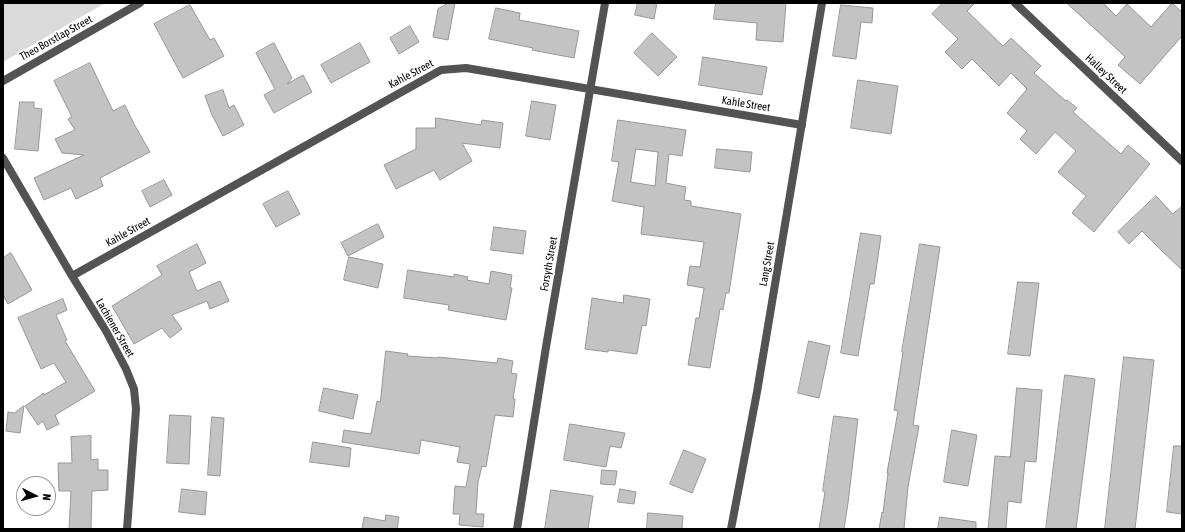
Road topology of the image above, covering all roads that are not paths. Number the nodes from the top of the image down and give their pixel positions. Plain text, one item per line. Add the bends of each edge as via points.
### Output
1 (140, 3) edge
2 (605, 3) edge
3 (822, 3) edge
4 (1015, 3) edge
5 (3, 81) edge
6 (590, 90) junction
7 (802, 125) junction
8 (3, 158) edge
9 (1182, 161) edge
10 (72, 276) junction
11 (127, 529) edge
12 (517, 529) edge
13 (731, 529) edge

1 - 5 street, Theo Borstlap Street
2 - 6 street, Forsyth Street
3 - 7 street, Lang Street
4 - 9 street, Halley Street
6 - 7 street, Kahle Street
6 - 10 street, Kahle Street via 466,68 441,70
6 - 12 street, Forsyth Street
7 - 13 street, Lang Street
8 - 10 street, Lachiener Street
10 - 11 street, Lachiener Street via 106,332 134,389 136,409

